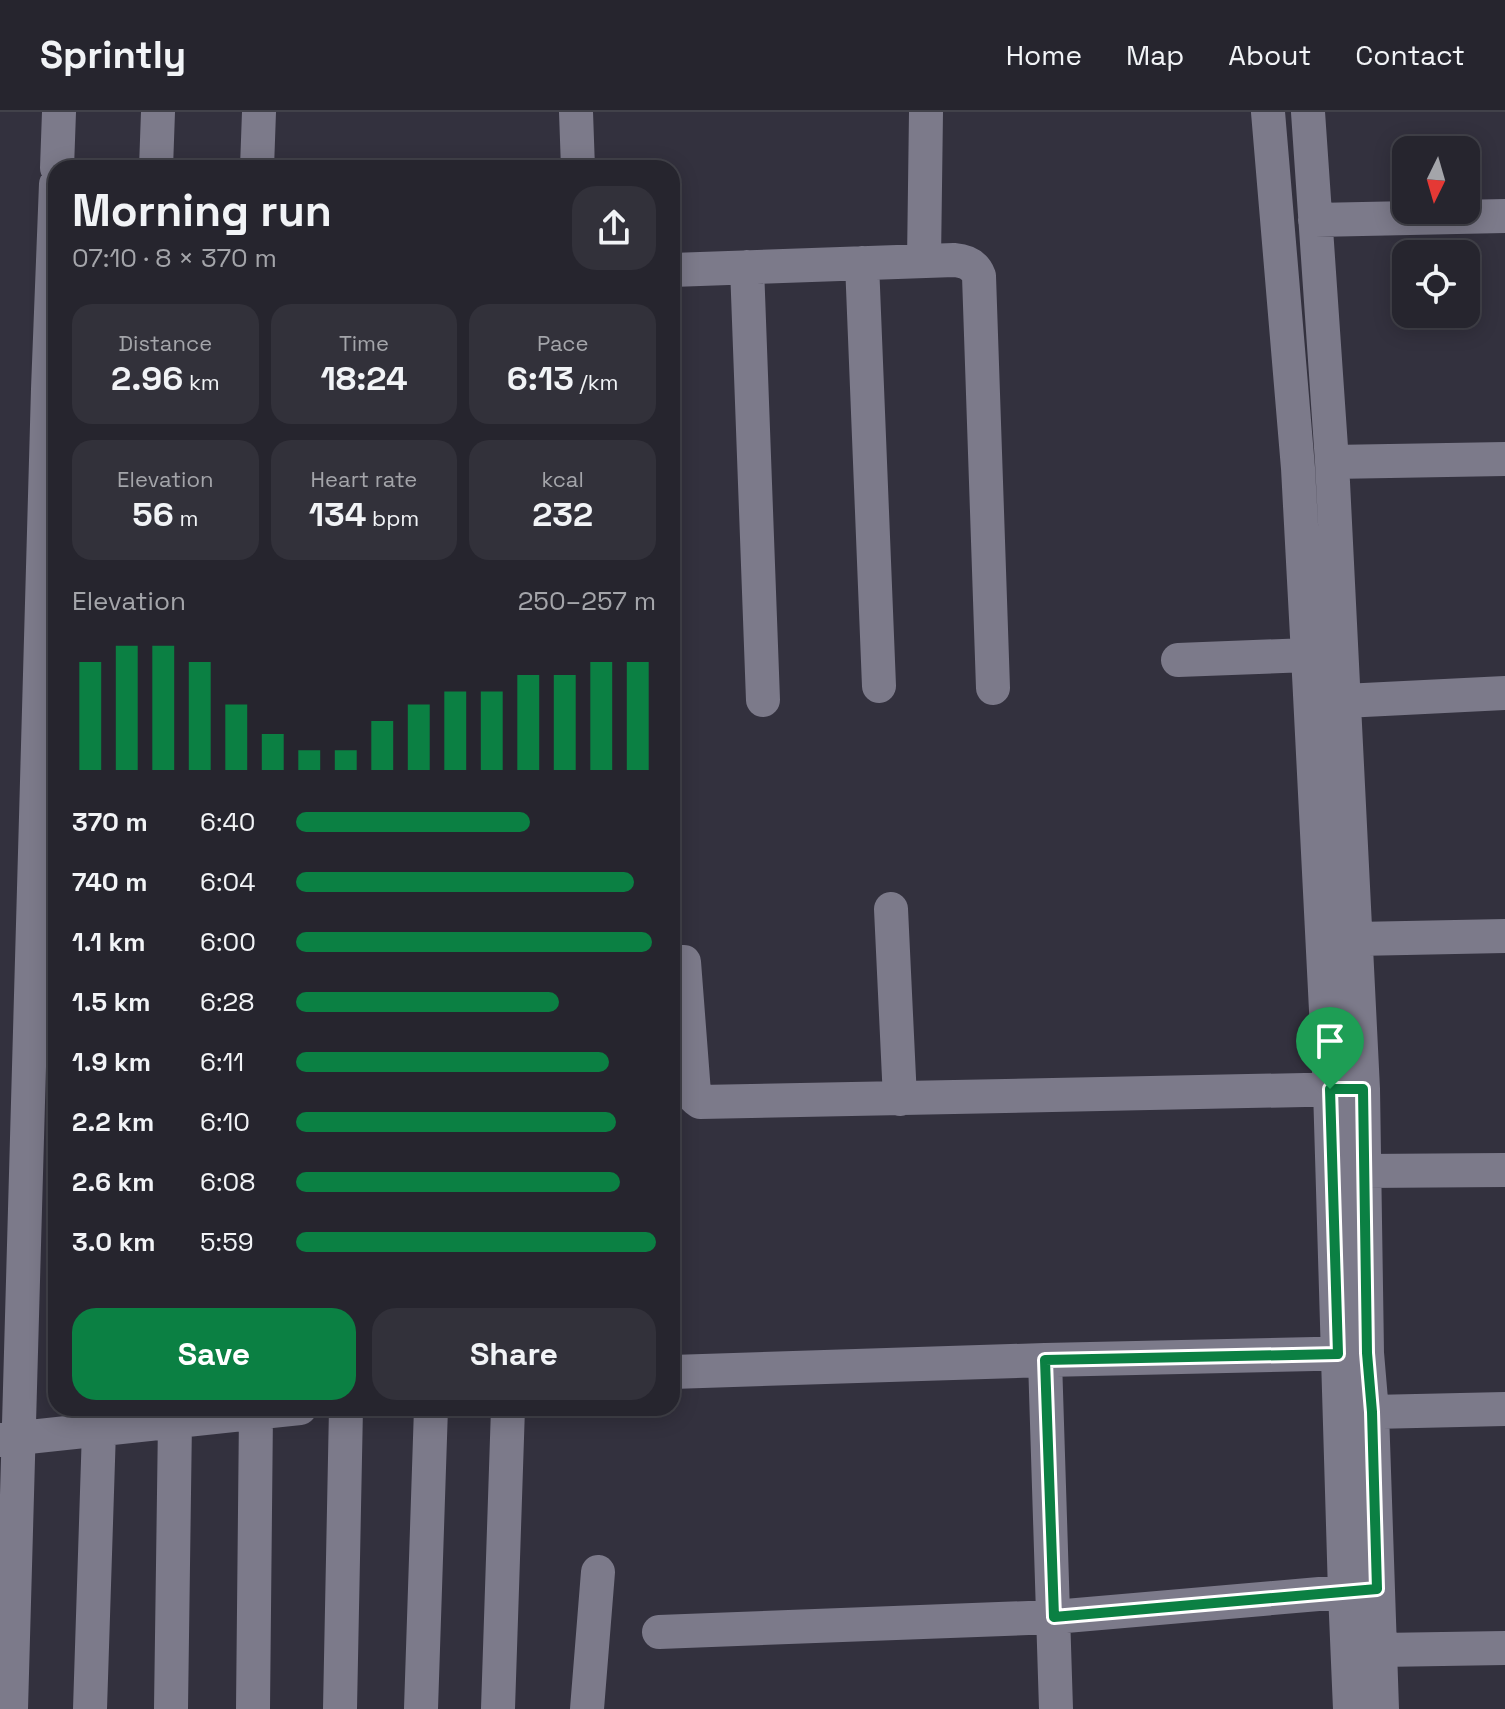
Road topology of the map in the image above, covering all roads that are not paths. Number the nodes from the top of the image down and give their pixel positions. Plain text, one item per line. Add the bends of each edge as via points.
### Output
1 (59, 112) edge
2 (158, 112) edge
3 (259, 112) edge
4 (576, 112) edge
5 (926, 112) edge
6 (1268, 112) edge
7 (1308, 112) edge
8 (57, 160) edge
9 (156, 160) edge
10 (257, 160) edge
11 (578, 160) edge
12 (1505, 216) edge
13 (1315, 220) junction
14 (924, 261) junction
15 (862, 263) junction
16 (747, 267) junction
17 (680, 270) edge
18 (48, 389) edge
19 (1505, 459) edge
20 (1332, 462) junction
21 (1308, 655) junction
22 (1178, 660) dead end
23 (879, 686) dead end
24 (993, 688) dead end
25 (1505, 693) edge
26 (763, 700) dead end
27 (1344, 701) junction
28 (891, 909) dead end
29 (1505, 936) edge
30 (1356, 939) junction
31 (684, 962) dead end
32 (1330, 1089) junction
33 (1363, 1089) junction
34 (900, 1099) junction
35 (1505, 1170) edge
36 (1364, 1171) junction
37 (1352, 1354) junction
38 (1045, 1360) junction
39 (680, 1372) edge
40 (1505, 1409) edge
41 (1372, 1412) junction
42 (220, 1416) edge
43 (273, 1416) edge
44 (346, 1416) edge
45 (431, 1416) edge
46 (508, 1416) edge
47 (175, 1421) junction
48 (99, 1430) junction
49 (10, 1439) edge
50 (598, 1572) dead end
51 (1361, 1590) junction
52 (1054, 1617) junction
53 (659, 1632) dead end
54 (1505, 1648) edge
55 (1380, 1650) junction
56 (11, 1709) edge
57 (90, 1709) edge
58 (171, 1709) edge
59 (253, 1709) edge
60 (340, 1709) edge
61 (421, 1709) edge
62 (498, 1709) edge
63 (587, 1709) edge
64 (1056, 1709) edge
65 (1350, 1709) edge
66 (1382, 1709) edge

1 - 8 street
2 - 9 street
3 - 10 street
4 - 11 street
5 - 14 street
6 - 21 street
7 - 13 street
12 - 13 street
13 - 20 street
14 - 15 street
14 - 24 street via 964,261 979,276
15 - 16 street
15 - 23 street
16 - 17 street
16 - 26 street
18 - 49 street
19 - 20 street
20 - 27 street
21 - 22 street
21 - 32 street
25 - 27 street
27 - 30 street
28 - 34 street
29 - 30 street
30 - 33 street
31 - 34 street via 694,1093 700,1102
32 - 33 street
32 - 34 street
32 - 37 street
33 - 36 street
35 - 36 street
36 - 37 street
37 - 38 street
37 - 41 street
37 - 51 street
38 - 39 street
38 - 52 street
40 - 41 street
41 - 51 street
42 - 47 street
43 - 59 street
44 - 60 street
45 - 61 street
46 - 62 street
47 - 48 street
47 - 58 street
48 - 49 street
48 - 57 street
49 - 56 street
50 - 63 street
51 - 52 street
51 - 55 street
51 - 65 street
52 - 53 street
52 - 64 street
54 - 55 street
55 - 66 street

